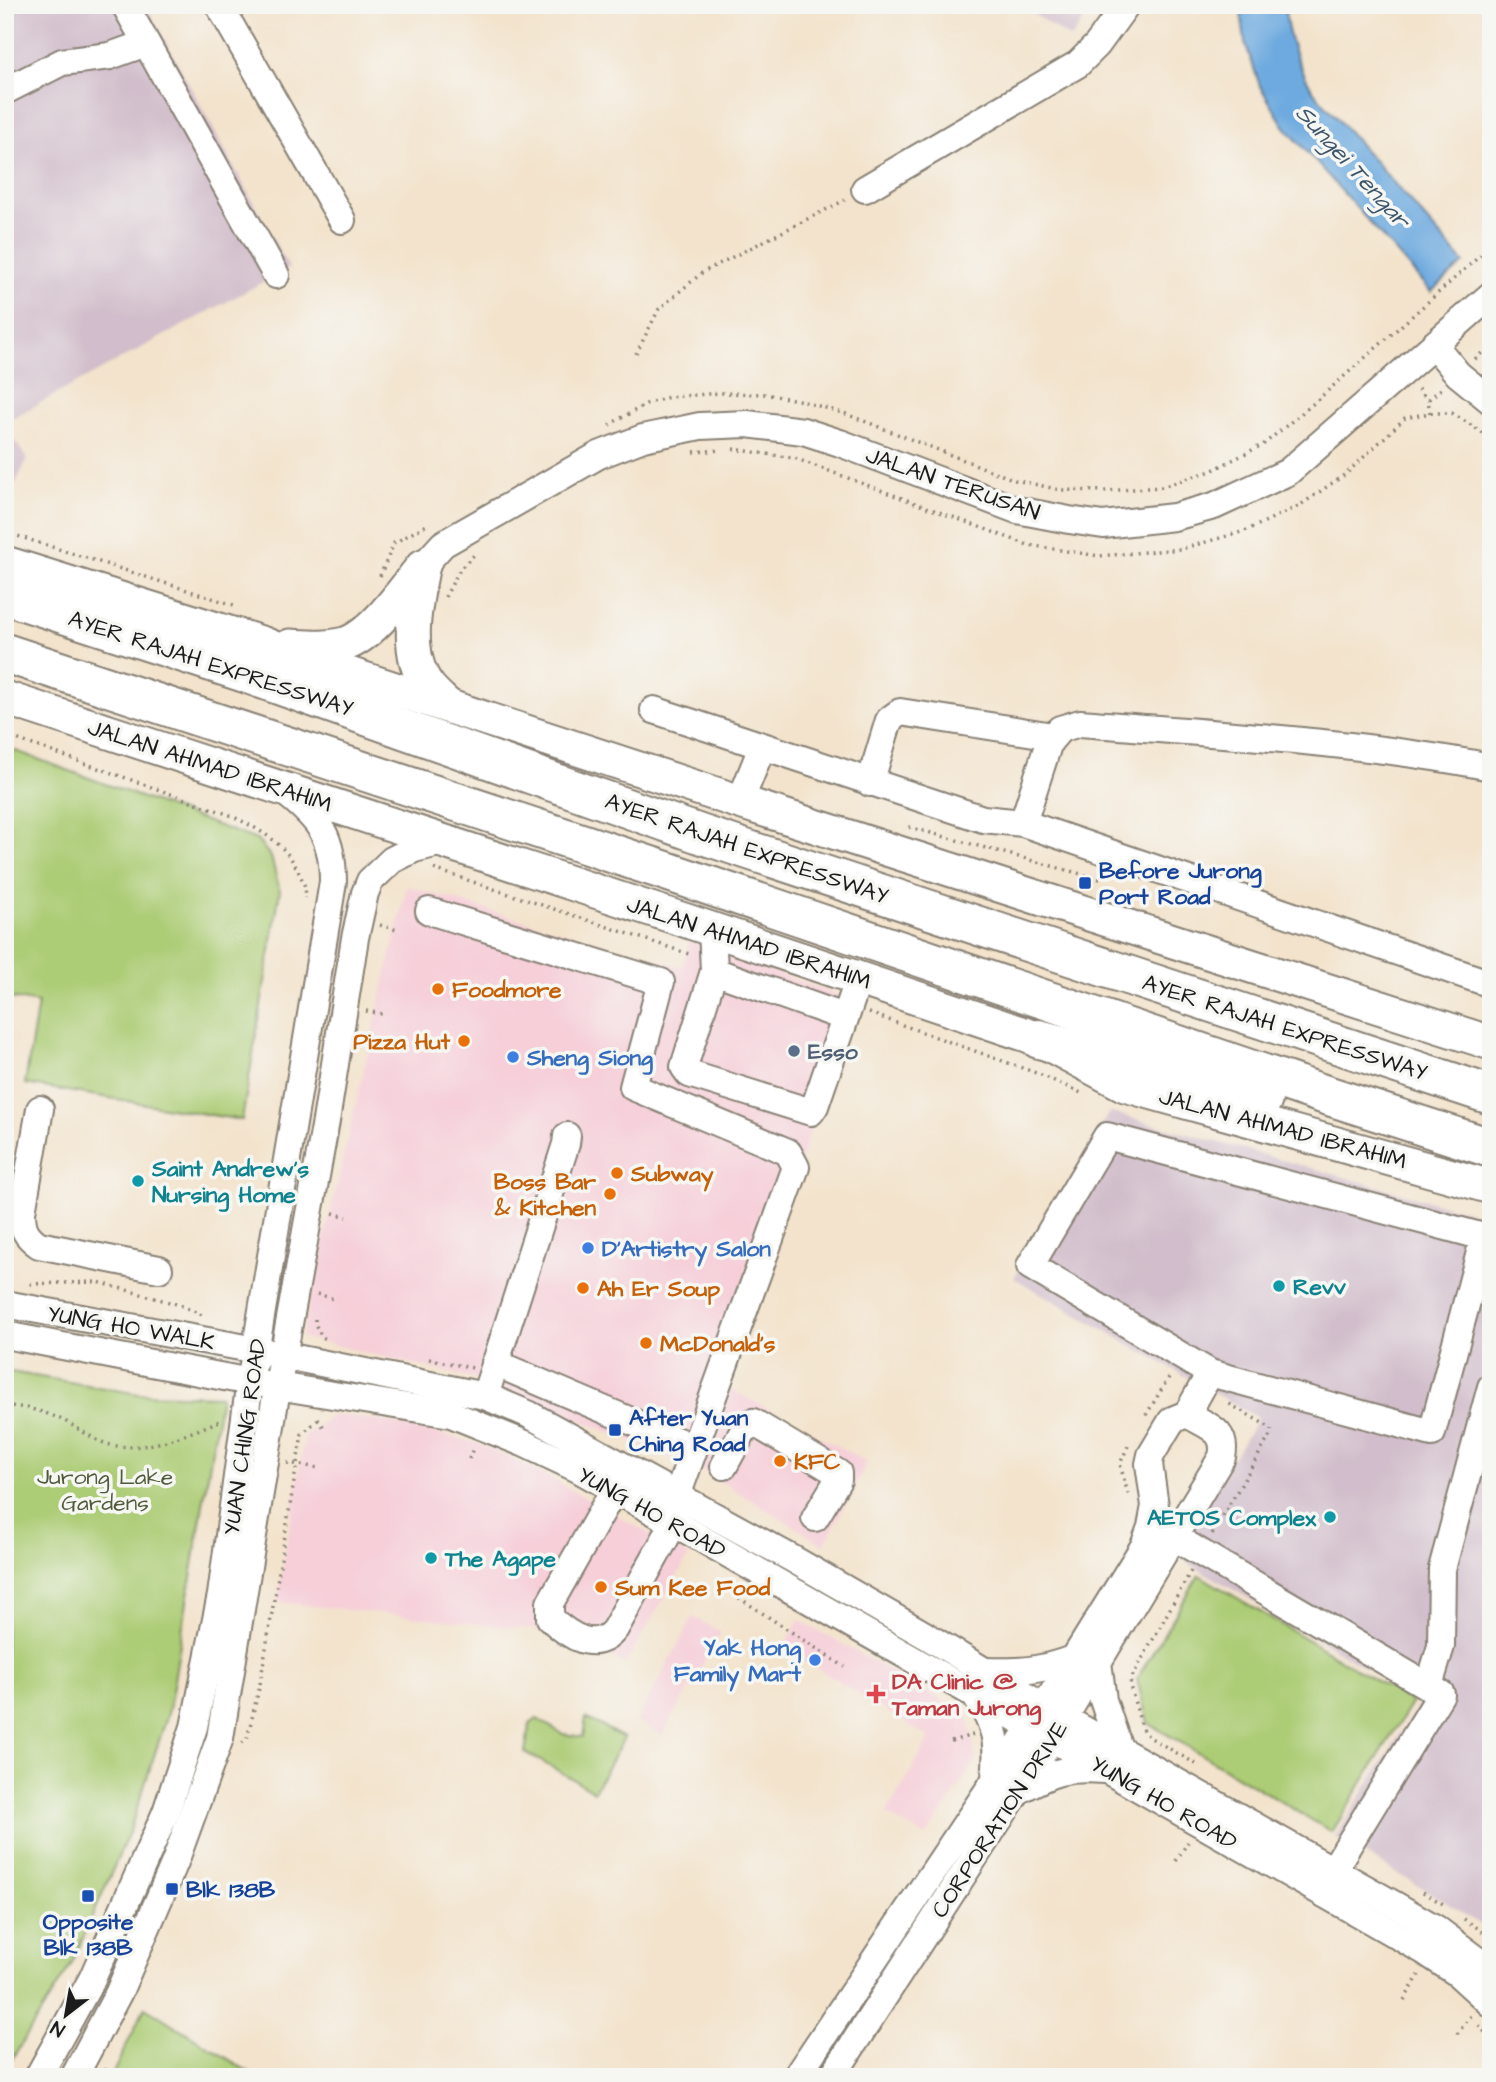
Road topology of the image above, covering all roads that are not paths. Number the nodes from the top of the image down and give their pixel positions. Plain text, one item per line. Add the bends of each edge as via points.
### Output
1 (125, 5) edge
2 (219, 5) edge
3 (1126, 5) edge
4 (146, 43) junction
5 (5, 91) edge
6 (865, 189) road end
7 (342, 220) dead end
8 (276, 275) dead end
9 (1491, 295) edge
10 (1434, 345) junction
11 (1491, 401) edge
12 (5, 562) edge
13 (423, 566) junction
14 (5, 595) edge
15 (264, 644) junction
16 (5, 653) edge
17 (5, 698) edge
18 (448, 706) junction
19 (653, 709) dead end
20 (1054, 736) junction
21 (762, 747) junction
22 (1491, 767) edge
23 (870, 783) junction
24 (279, 787) junction
25 (740, 803) junction
26 (1023, 823) junction
27 (434, 855) junction
28 (429, 911) dead end
29 (712, 929) junction
30 (714, 967) junction
31 (1491, 984) edge
32 (850, 1000) junction
33 (1039, 1039) junction
34 (1491, 1042) edge
35 (1491, 1095) edge
36 (1356, 1105) junction
37 (40, 1109) dead end
38 (567, 1136) dead end
39 (1491, 1148) edge
40 (17, 1175) edge
41 (1491, 1187) edge
42 (159, 1269) dead end
43 (12, 1294) edge
44 (5, 1335) edge
45 (256, 1350) junction
46 (284, 1355) junction
47 (491, 1377) junction
48 (1206, 1380) junction
49 (250, 1381) junction
50 (278, 1386) junction
51 (1491, 1387) edge
52 (1187, 1414) junction
53 (694, 1448) junction
54 (724, 1466) dead end
55 (614, 1490) junction
56 (677, 1496) junction
57 (815, 1518) dead end
58 (674, 1523) junction
59 (1174, 1537) junction
60 (1086, 1660) junction
61 (979, 1683) junction
62 (1429, 1686) junction
63 (1048, 1722) junction
64 (1114, 1760) junction
65 (1006, 1786) junction
66 (1333, 1870) junction
67 (1491, 1970) edge
68 (1481, 2009) edge
69 (47, 2073) edge
70 (74, 2077) edge
71 (796, 2077) edge
72 (832, 2077) edge

1 - 4 street
2 - 7 street
3 - 6 street via 1078,64
4 - 5 street via 110,56 62,62
4 - 8 street
9 - 10 street, JALAN TERUSAN
10 - 11 street via 1458,374
10 - 13 street, JALAN TERUSAN via 1288,472 1214,506 1174,517 1102,525 1069,520 1017,510 803,431 747,424 699,426 643,438 599,455 443,544
12 - 15 main road
13 - 15 main road via 368,631 347,643 317,648
13 - 18 main road via 415,605 416,663 428,686
14 - 35 highway, AYER RAJAH EXPRESSWAY via 245,673 700,834
15 - 18 main road
16 - 36 highway, AYER RAJAH EXPRESSWAY
17 - 24 main road, JALAN AHMAD IBRAHIM
18 - 25 main road
19 - 21 street
20 - 22 street via 1080,723 1298,740
20 - 23 street via 900,712 889,720
20 - 26 street via 1046,748
21 - 23 street
21 - 25 street
23 - 26 street via 983,819
24 - 27 main road, JALAN AHMAD IBRAHIM
24 - 45 street, YUAN CHING ROAD via 310,811 322,829 333,857 333,882
25 - 34 main road
26 - 31 street
27 - 29 main road, JALAN AHMAD IBRAHIM
27 - 46 street, YUAN CHING ROAD via 414,849 391,860 365,893
28 - 53 street via 662,982 633,1087 788,1152 796,1167
29 - 30 street
29 - 32 main road, JALAN AHMAD IBRAHIM
30 - 32 street
30 - 32 street via 684,1067 689,1073 810,1112
32 - 33 main road, JALAN AHMAD IBRAHIM
33 - 36 highway via 1326,1113
33 - 41 main road, JALAN AHMAD IBRAHIM via 1125,1084
36 - 39 highway, AYER RAJAH EXPRESSWAY
37 - 40 street
38 - 47 street
40 - 42 street via 22,1223 27,1237 39,1245
43 - 45 street, YUNG HO WALK
44 - 49 street, YUNG HO WALK
45 - 46 street, YUNG HO ROAD
45 - 49 street, YUAN CHING ROAD
46 - 47 street, YUNG HO ROAD
46 - 50 street, YUAN CHING ROAD
47 - 53 street
47 - 56 street, YUNG HO ROAD via 528,1414
48 - 48 street via 1030,1266 1107,1136 1484,1237 1432,1433
48 - 52 street
49 - 50 street, YUNG HO ROAD
49 - 69 street, YUAN CHING ROAD via 221,1595 194,1727 166,1812
50 - 55 street, YUNG HO ROAD via 451,1414 523,1443
50 - 70 street, YUAN CHING ROAD via 220,1738 175,1862 124,1980
51 - 62 street via 1442,1569 1441,1646
52 - 59 street, CORPORATION DRIVE via 1220,1434 1225,1445 1222,1458
52 - 60 street, CORPORATION DRIVE via 1172,1420 1151,1455 1152,1527
53 - 56 street
54 - 57 street via 753,1422 838,1473
55 - 58 street, YUNG HO ROAD
55 - 58 street via 550,1603 551,1618 561,1628 589,1642 608,1638
56 - 58 street
56 - 61 street, YUNG HO ROAD via 791,1558
58 - 61 street, YUNG HO ROAD
59 - 60 street, CORPORATION DRIVE
59 - 62 street
60 - 61 street
60 - 63 street, CORPORATION DRIVE
60 - 64 street via 1103,1700
61 - 63 street, YUNG HO ROAD
61 - 65 street
62 - 66 street via 1441,1694
63 - 64 street, YUNG HO ROAD
63 - 65 street, CORPORATION DRIVE
64 - 65 street
64 - 66 street, YUNG HO ROAD
64 - 68 street, YUNG HO ROAD via 1457,1973
65 - 71 street, CORPORATION DRIVE
65 - 72 street, CORPORATION DRIVE
66 - 67 street, YUNG HO ROAD via 1435,1928

